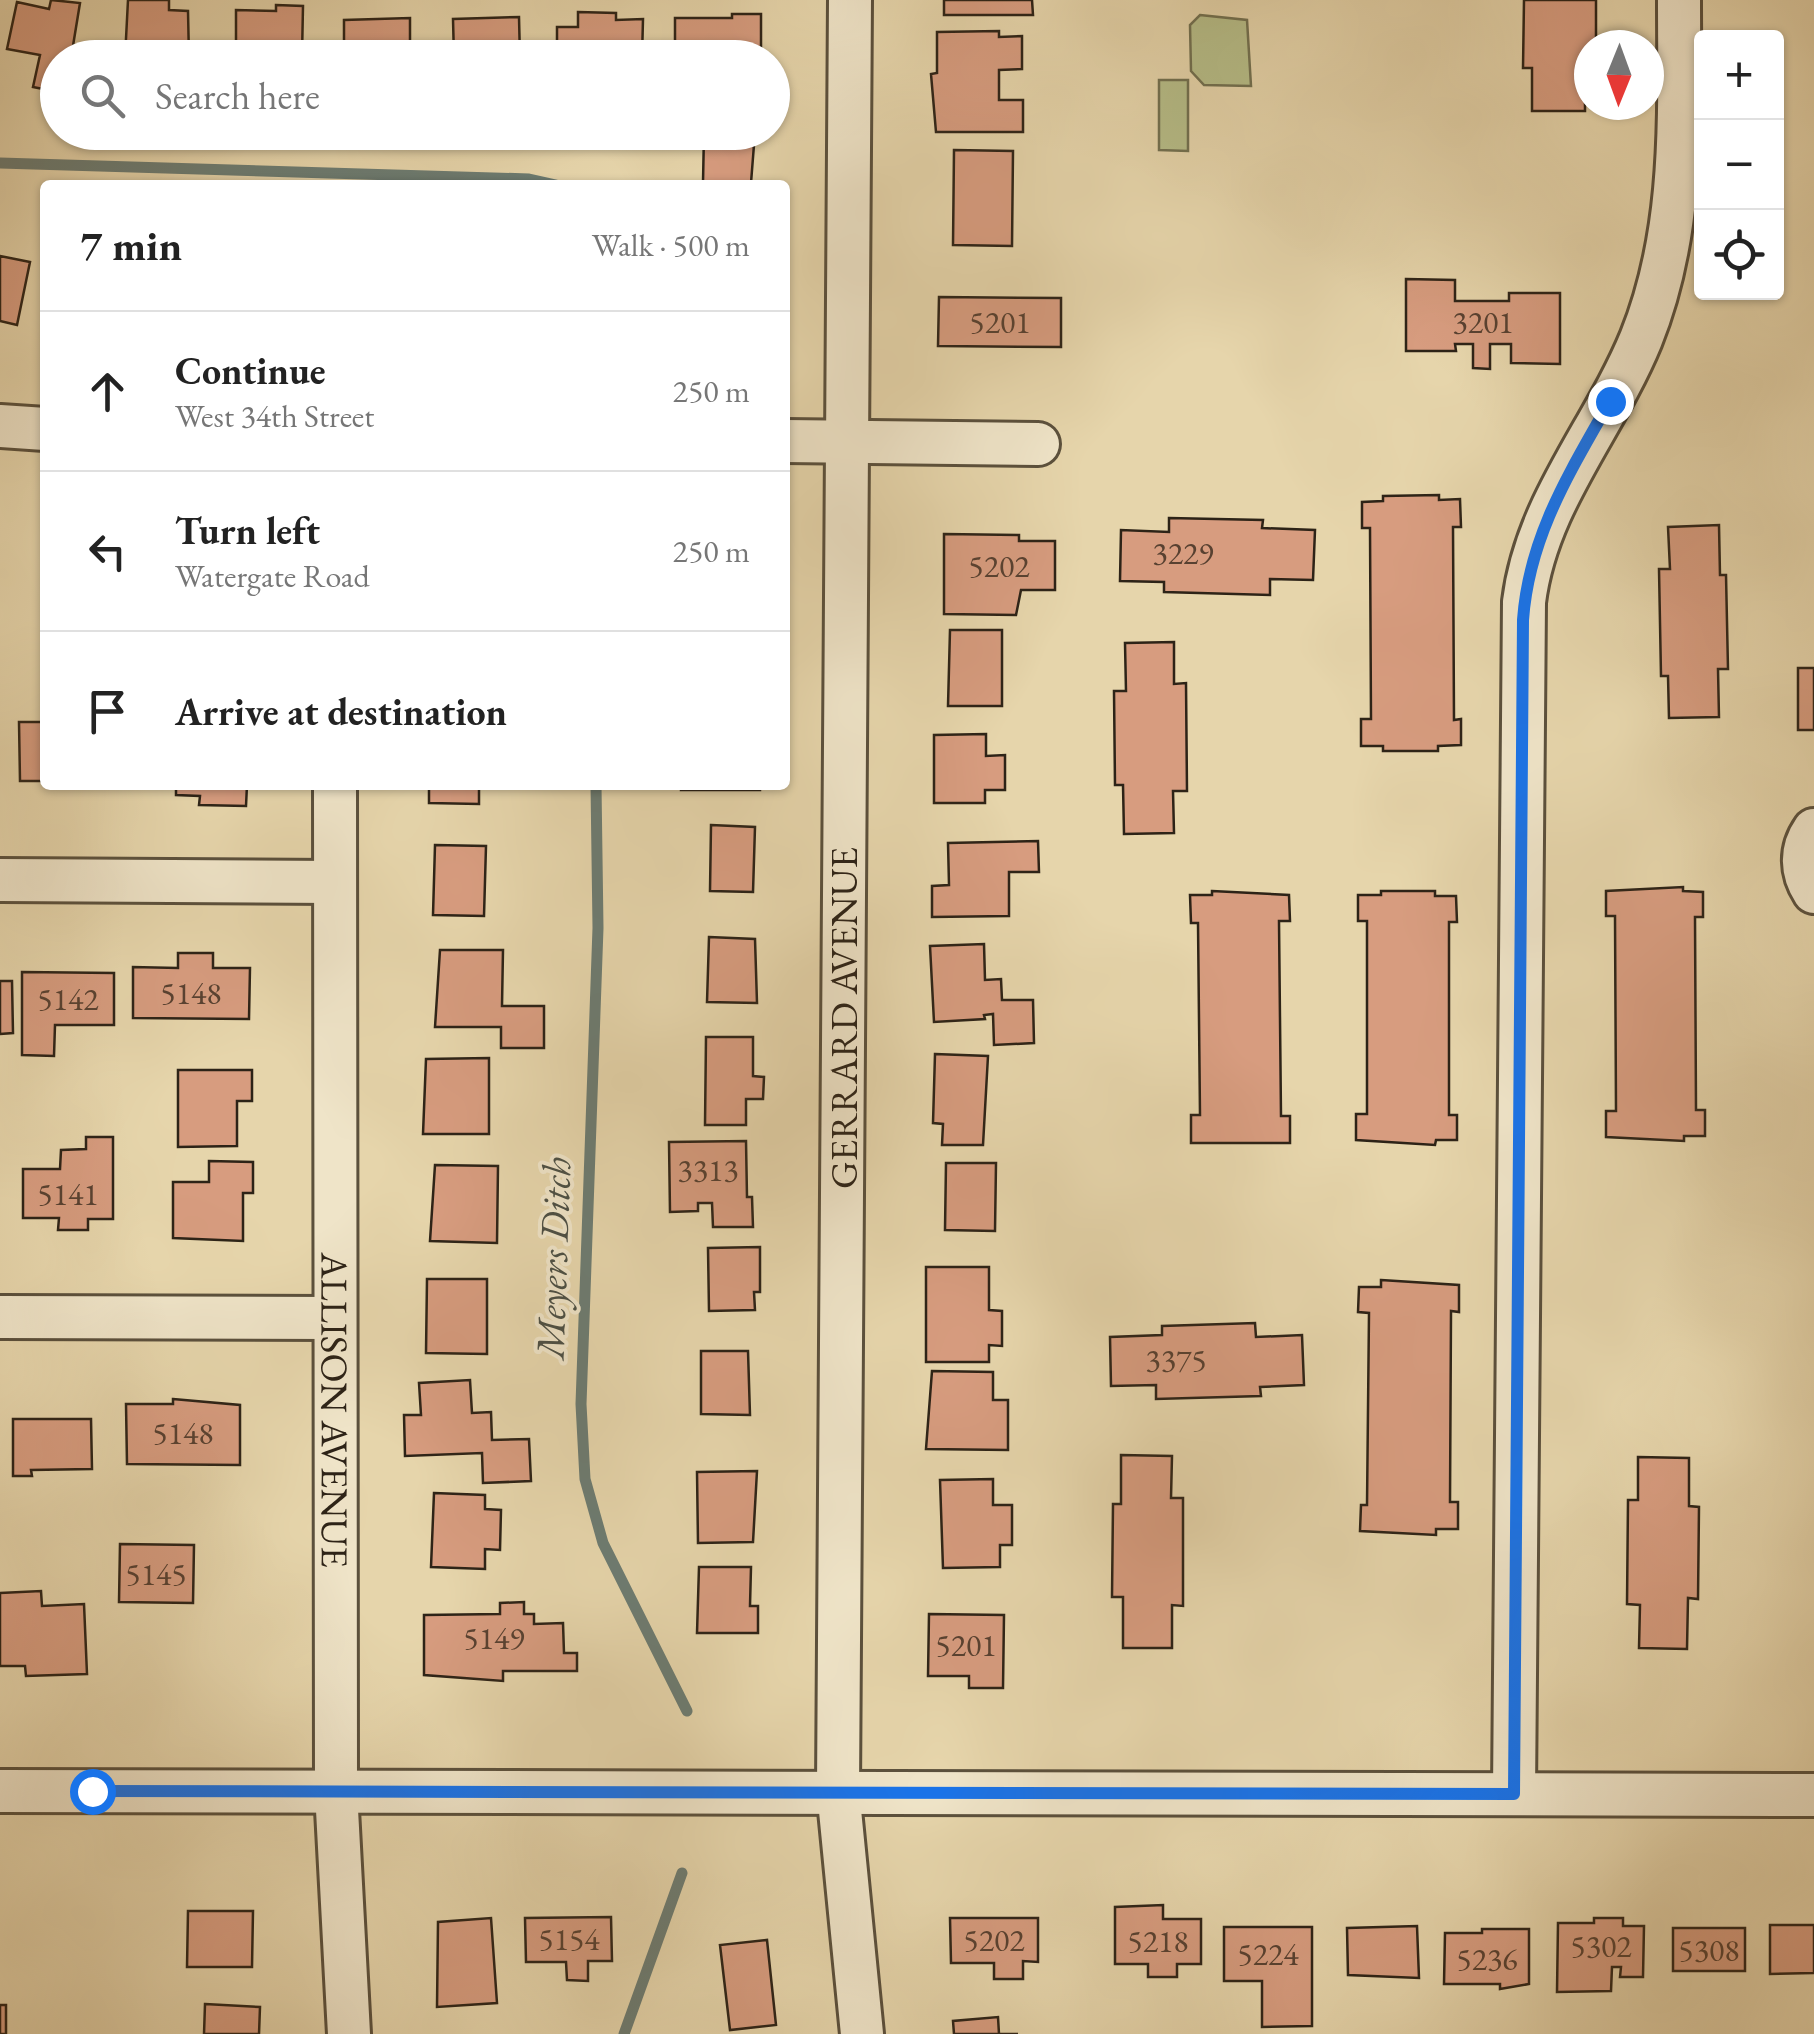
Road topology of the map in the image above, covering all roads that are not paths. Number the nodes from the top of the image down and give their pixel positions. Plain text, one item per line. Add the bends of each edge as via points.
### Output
1 (850, 0) edge
2 (1679, 0) edge
3 (0, 426) edge
4 (40, 430) edge
5 (790, 441) edge
6 (847, 442) junction
7 (1038, 444) dead end
8 (334, 790) edge
9 (1814, 830) edge
10 (0, 880) edge
11 (334, 882) junction
12 (1814, 892) edge
13 (0, 1317) edge
14 (333, 1318) junction
15 (838, 1790) junction
16 (0, 1791) edge
17 (336, 1792) junction
18 (1514, 1794) junction
19 (1814, 1795) edge
20 (350, 2034) edge
21 (862, 2034) edge

1 - 6 street, GERRARD AVENUE
2 - 18 street via 1678,173 1664,265 1627,370 1546,517 1524,602
3 - 4 street
5 - 6 street
6 - 7 street
6 - 15 street, GERRARD AVENUE
8 - 11 street, ALLISON AVENUE
9 - 12 street via 1804,853
10 - 11 street
11 - 14 street, ALLISON AVENUE
13 - 14 street
14 - 17 street, ALLISON AVENUE
15 - 17 street
15 - 18 street
15 - 21 street, GERRARD AVENUE
16 - 17 street
17 - 20 street, ALLISON AVENUE
18 - 19 street

